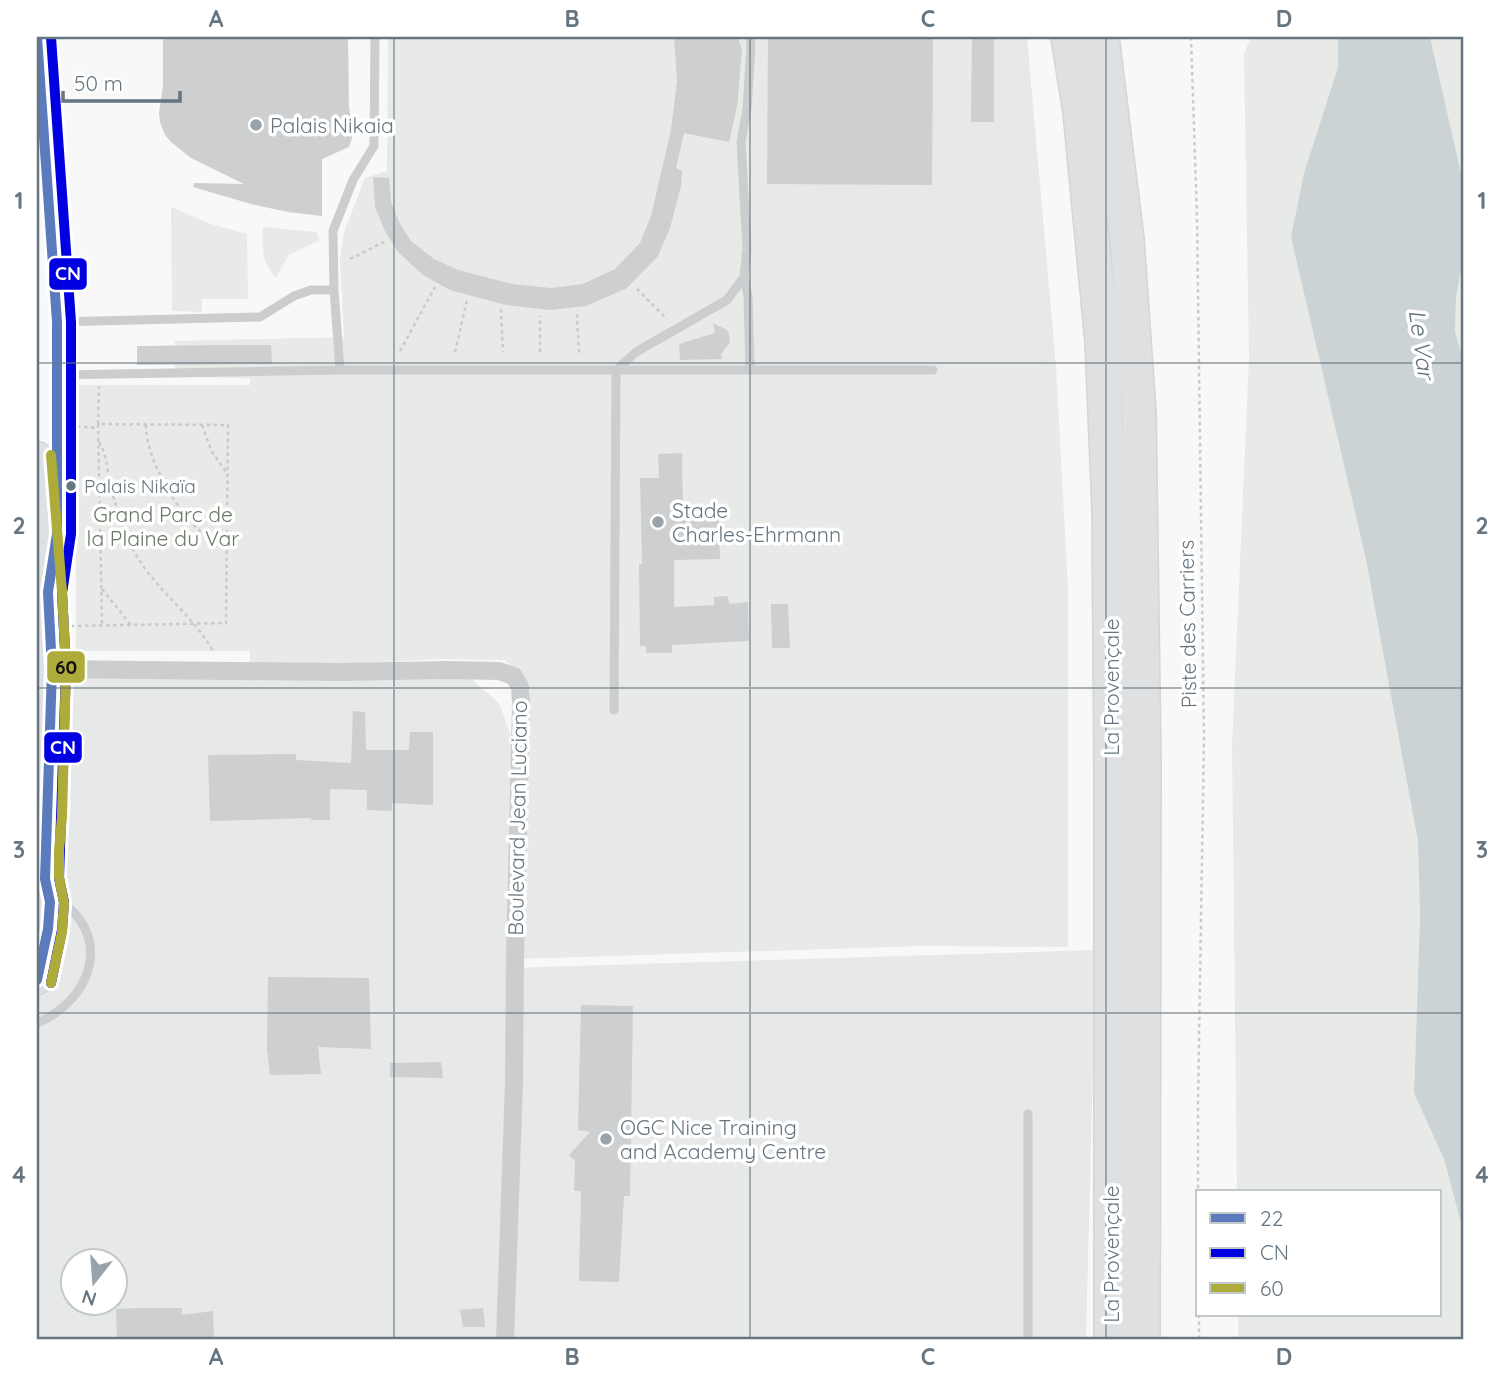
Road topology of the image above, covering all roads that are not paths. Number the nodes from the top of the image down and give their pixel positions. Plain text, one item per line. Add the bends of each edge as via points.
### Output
1 (37, 37) edge
2 (375, 37) edge
3 (750, 37) edge
4 (1055, 37) edge
5 (1068, 37) edge
6 (1102, 37) edge
7 (1080, 112) junction
8 (744, 277) junction
9 (334, 289) junction
10 (57, 322) junction
11 (340, 370) junction
12 (616, 370) junction
13 (750, 370) junction
14 (933, 370) dead end
15 (58, 374) junction
16 (37, 456) edge
17 (48, 592) junction
18 (52, 669) junction
19 (614, 710) dead end
20 (48, 892) junction
21 (37, 980) edge
22 (37, 1023) edge
23 (1028, 1114) dead end
24 (505, 1339) edge
25 (1028, 1339) edge
26 (1111, 1339) edge
27 (1143, 1339) edge

1 - 10 lane
2 - 9 lane via 374,146 353,180 333,231
3 - 8 lane via 741,142 747,249
4 - 7 highway
5 - 7 highway, La Provençale
6 - 27 highway, La Provençale via 1127,240 1139,412
7 - 26 highway, La Provençale via 1101,341 1109,508
8 - 12 lane via 727,300 636,352
8 - 13 lane
9 - 10 lane via 294,296 260,317
9 - 11 lane
10 - 15 lane
11 - 12 lane
11 - 15 lane
12 - 13 lane
12 - 19 lane
13 - 14 lane
15 - 17 lane via 57,534
16 - 17 main road
17 - 18 main road
18 - 20 main road via 45,850
18 - 24 street, Boulevard Jean Luciano via 499,671 513,676 520,687 521,703
20 - 21 main road via 47,929
20 - 22 lane via 81,919 91,957 78,991 58,1012
23 - 25 lane

